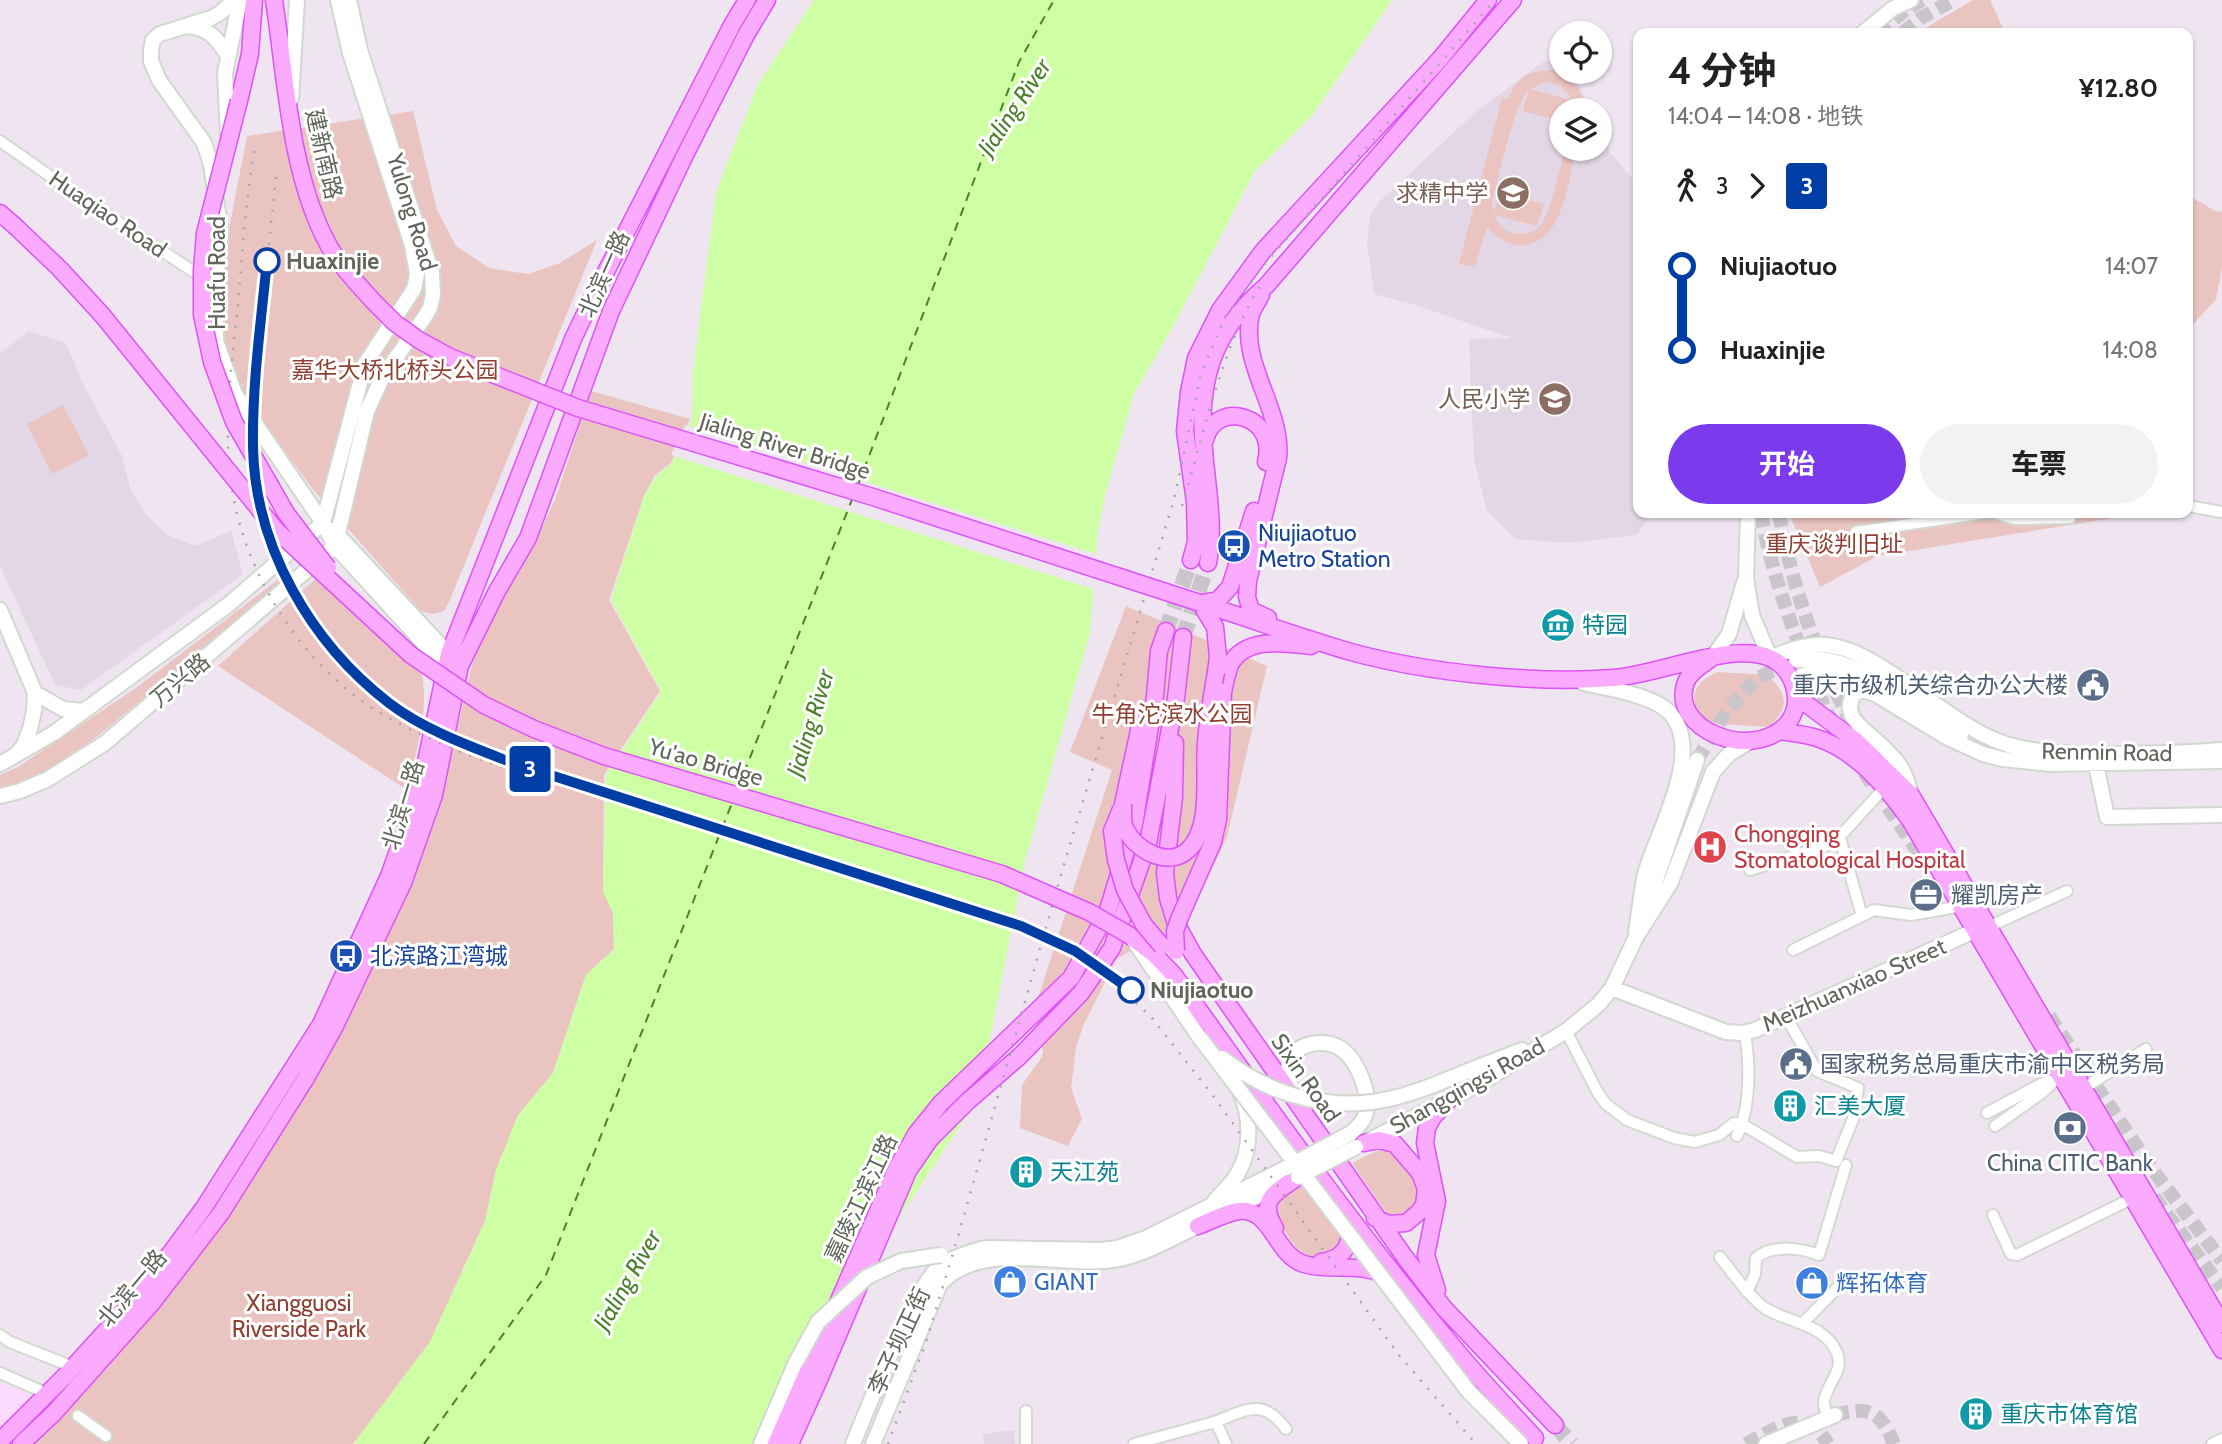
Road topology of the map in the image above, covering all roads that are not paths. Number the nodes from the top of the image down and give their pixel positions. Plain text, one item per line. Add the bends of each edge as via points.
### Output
1 (235, 0) edge
2 (240, 0) edge
3 (254, 0) edge
4 (274, 0) edge
5 (297, 0) edge
6 (338, 0) edge
7 (349, 0) edge
8 (747, 0) edge
9 (767, 0) edge
10 (1488, 0) edge
11 (1513, 0) edge
12 (1911, 0) edge
13 (179, 26) junction
14 (1869, 28) edge
15 (228, 55) junction
16 (232, 101) junction
17 (291, 111) junction
18 (0, 141) edge
19 (0, 214) edge
20 (216, 286) junction
21 (1266, 286) junction
22 (373, 301) joint
23 (1203, 447) junction
24 (2193, 507) edge
25 (2222, 512) edge
26 (1748, 518) edge
27 (1951, 518) edge
28 (2011, 518) edge
29 (2042, 518) edge
30 (323, 523) junction
31 (501, 526) junction
32 (1856, 532) dead end
33 (528, 538) junction
34 (337, 540) junction
35 (1191, 560) tunnel mouth
36 (1208, 563) tunnel mouth
37 (1746, 578) junction
38 (358, 605) junction
39 (1207, 605) junction
40 (0, 610) edge
41 (1166, 631) tunnel mouth
42 (1183, 637) tunnel mouth
43 (1159, 651) junction
44 (1352, 652) junction
45 (1713, 657) junction
46 (1770, 658) junction
47 (1796, 660) tunnel mouth
48 (453, 667) junction
49 (1791, 680) junction
50 (1572, 681) junction
51 (35, 693) junction
52 (1879, 695) junction
53 (1797, 697) junction
54 (1176, 698) junction
55 (83, 711) junction
56 (1779, 731) junction
57 (1749, 742) junction
58 (2222, 750) edge
59 (1698, 760) tunnel mouth
60 (7, 761) edge
61 (2222, 761) edge
62 (2026, 763) junction
63 (2095, 765) junction
64 (1885, 787) junction
65 (1911, 795) junction
66 (0, 796) edge
67 (1123, 804) junction
68 (2222, 814) edge
69 (1840, 838) junction
70 (1751, 870) dead end
71 (2067, 891) dead end
72 (1962, 906) junction
73 (1862, 916) junction
74 (1983, 929) junction
75 (1129, 934) junction
76 (1636, 937) junction
77 (1169, 949) junction
78 (1793, 950) dead end
79 (1177, 972) junction
80 (1612, 988) junction
81 (1786, 1017) junction
82 (1745, 1032) junction
83 (1207, 1034) junction
84 (1560, 1035) junction
85 (2146, 1049) dead end
86 (2057, 1080) junction
87 (2084, 1088) junction
88 (1449, 1100) junction
89 (1302, 1112) junction
90 (1987, 1113) dead end
91 (1742, 1124) junction
92 (1995, 1126) dead end
93 (1737, 1136) dead end
94 (1357, 1141) junction
95 (1846, 1165) dead end
96 (1292, 1172) junction
97 (2133, 1198) junction
98 (1341, 1204) junction
99 (1208, 1209) junction
100 (1993, 1215) dead end
101 (1374, 1217) junction
102 (1198, 1226) junction
103 (985, 1248) junction
104 (1046, 1255) junction
105 (1720, 1256) dead end
106 (1840, 1285) dead end
107 (1408, 1292) junction
108 (1747, 1292) junction
109 (1444, 1308) junction
110 (1803, 1323) junction
111 (2222, 1324) edge
112 (0, 1335) edge
113 (2222, 1350) edge
114 (74, 1367) junction
115 (0, 1373) edge
116 (38, 1390) dead end
117 (1026, 1411) dead end
118 (78, 1416) dead end
119 (1832, 1417) joint
120 (1211, 1423) junction
121 (1555, 1425) tunnel mouth
122 (1286, 1429) dead end
123 (106, 1436) dead end
124 (2222, 1439) edge
125 (0, 1441) edge
126 (1528, 1441) edge
127 (21, 1444) edge
128 (761, 1444) edge
129 (776, 1444) edge
130 (790, 1444) edge
131 (853, 1444) edge
132 (873, 1444) edge
133 (1026, 1444) edge
134 (1134, 1444) edge
135 (1226, 1444) edge
136 (1766, 1444) edge
137 (2212, 1444) edge

1 - 13 main road, Huafu Road via 211,18
2 - 15 main road
3 - 16 main road via 250,54
4 - 17 main road, 建新南路
5 - 17 main road
6 - 30 main road, Yulong Road via 417,274 408,303 365,364
7 - 34 main road, Yulong Road via 360,50 428,257 433,295 424,318 375,390
8 - 31 main road, 北滨一路 via 573,339
9 - 33 main road, 北滨一路 via 684,157 611,311
10 - 35 main road via 1264,251 1220,310 1196,358 1189,392 1185,431 1196,542
11 - 21 main road
12 - 14 main road
13 - 15 main road via 209,32
13 - 20 main road, Huafu Road via 153,40 151,61 159,80 204,143 211,164 220,233
15 - 16 main road via 224,86
16 - 38 main road, bridge via 229,144 205,233 202,271 202,315 212,362 234,422 286,513
17 - 22 main road, 建新南路 via 304,185 316,218 330,248
18 - 20 street, Huaqiao Road
19 - 38 main road, bridge via 103,316 276,530
20 - 30 main road, Huafu Road via 216,341 235,394
21 - 23 main road via 1243,305 1212,360 1204,389
21 - 44 main road via 1251,314 1251,344 1279,444 1248,581 1248,604 1256,613
22 - 39 main road, Jialing River Bridge, bridge via 419,340 463,363 565,403
23 - 36 main road via 1212,528
23 - 39 main road via 1211,425 1234,417 1263,429 1268,443 1250,529 1233,579 1227,592
24 - 25 street
26 - 37 main road
27 - 32 street
28 - 29 street
30 - 34 main road, Huafu Road
30 - 55 main road, 万兴路 via 228,605
31 - 33 main road via 510,540
31 - 48 main road, 北滨一路
33 - 48 main road, 北滨一路
34 - 48 main road, Huafu Road
34 - 66 main road, 万兴路 via 105,743 48,779
37 - 45 main road via 1729,634
37 - 46 main road via 1752,615
38 - 75 main road, Yu'ao Bridge, bridge via 411,655 484,705 534,729 604,756 1002,874
39 - 44 main road, Jialing River Bridge
39 - 67 main road, bridge via 1218,657 1206,743 1204,818 1197,840 1186,852 1171,858 1152,855 1137,846 1125,829
40 - 51 main road
41 - 43 main road
42 - 54 main road
43 - 67 main road
43 - 129 main road, 嘉陵江滨江路, bridge via 1134,825 1107,913 1071,978 916,1134
44 - 50 main road via 1453,671
44 - 77 main road, bridge via 1279,642 1238,653 1223,692 1213,842
45 - 46 main road via 1749,654
45 - 50 main road via 1640,674
45 - 57 main road via 1686,682 1684,701 1693,719 1709,733
46 - 49 main road
46 - 58 main road, Renmin Road via 1793,648 1819,645 1847,651 1873,661 1974,731 2028,750 2176,754
47 - 62 main road via 1849,666 1969,739
48 - 114 main road, 北滨一路 via 420,789 389,876 321,1024 203,1209 144,1289
48 - 127 main road, 北滨一路 via 434,795 403,883 335,1026 221,1213 152,1303
49 - 52 main road, Renmin Road via 1824,670 1844,675
49 - 53 main road
50 - 76 main road via 1662,706 1676,722 1683,740 1681,771 1645,875
51 - 55 main road via 63,709
51 - 60 main road via 24,745
52 - 62 main road, Renmin Road via 1966,746
52 - 65 main road via 1864,690 1855,693 1851,715 1901,766
53 - 56 main road via 1795,710
53 - 65 main road via 1856,741
54 - 89 main road, Sixin Road via 1174,797 1165,873 1175,921
54 - 130 main road, 嘉陵江滨江路, bridge via 1147,842 1112,948 1081,993 930,1139 908,1171
55 - 60 main road, 万兴路
56 - 57 main road
56 - 64 main road via 1828,743
57 - 76 main road, Shangqingsi Road via 1728,754 1713,772 1670,884
59 - 76 main road
61 - 63 main road, Renmin Road
62 - 63 main road, Renmin Road
63 - 68 main road via 2107,817
64 - 69 street
64 - 72 main road
65 - 74 main road
67 - 77 main road, bridge via 1112,831 1125,890 1144,925
69 - 70 street
69 - 73 street
71 - 74 street
72 - 73 street via 1911,915 1874,910
72 - 74 main road
73 - 78 street
74 - 81 main road, Meizhuanxiao Street
74 - 86 main road
74 - 87 main road
75 - 79 main road, Yu'ao Bridge
75 - 83 main road
76 - 80 main road, Shangqingsi Road
77 - 79 main road
79 - 83 main road, Sixin Road
80 - 82 main road, Meizhuanxiao Street via 1726,1032
80 - 84 main road, Shangqingsi Road
81 - 82 main road, Meizhuanxiao Street
81 - 91 street via 1817,1071 1858,1088 1846,1139 1836,1161 1797,1157
82 - 91 street via 1749,1073
83 - 84 main road, bridge via 1246,1076 1275,1090 1349,1103 1401,1097
83 - 98 main road, Sixin Road
83 - 99 main road via 1245,1102 1250,1134 1239,1172
83 - 126 main road, bridge via 1469,1392
84 - 88 main road, Shangqingsi Road
84 - 91 street via 1605,1104 1626,1120 1695,1142
85 - 87 street
86 - 90 street
86 - 92 street
86 - 97 main road
87 - 111 main road
88 - 94 main road, Shangqingsi Road
88 - 109 main road via 1433,1117 1425,1143 1437,1201 1426,1255
89 - 94 main road via 1289,1080 1290,1059 1308,1045 1331,1044 1349,1056 1366,1096
89 - 101 main road, Sixin Road
91 - 93 street
94 - 96 main road, Shangqingsi Road, bridge
94 - 101 main road via 1395,1144 1420,1173 1426,1189 1424,1205 1406,1223 1389,1224
95 - 108 street via 1819,1255 1790,1249 1762,1254 1756,1258
96 - 98 main road via 1272,1195 1268,1208 1295,1256 1313,1262 1341,1255 1351,1239
96 - 99 main road, Shangqingsi Road
96 - 102 main road, Shangqingsi Road
97 - 100 street via 2017,1255 2011,1254
97 - 113 main road
98 - 107 main road, Sixin Road
99 - 104 main road, Shangqingsi Road via 1117,1248
101 - 109 main road, Sixin Road
102 - 104 main road, Shangqingsi Road via 1118,1259
102 - 107 main road via 1231,1213 1254,1213 1286,1254 1298,1262 1364,1268
103 - 104 main road, 李子坝正街
103 - 128 main road, bridge via 901,1261 867,1277 818,1322
103 - 131 main road, 李子坝正街 via 939,1267 926,1282
104 - 132 main road, 李子坝正街 via 982,1260 940,1284
105 - 108 street
106 - 110 street
107 - 126 main road, Sixin Road
108 - 110 street via 1764,1307
109 - 121 main road, Sixin Road
110 - 119 street via 1830,1340 1838,1353 1840,1365 1824,1404
112 - 114 street
114 - 125 main road, 北滨一路
115 - 116 street
117 - 133 street
118 - 123 street
119 - 136 main road
120 - 122 street via 1258,1408 1268,1409
120 - 134 street
120 - 135 street via 1217,1424
124 - 137 street

